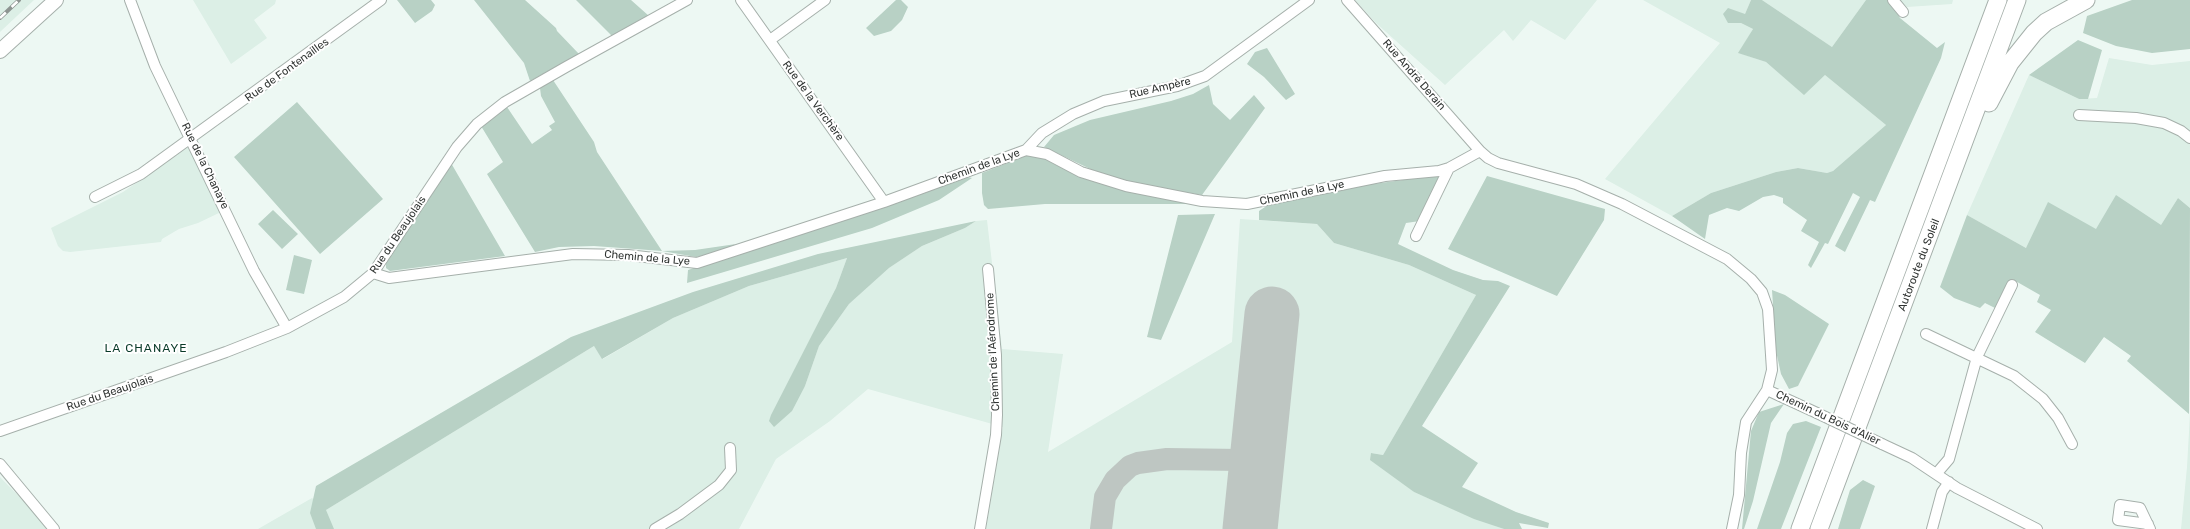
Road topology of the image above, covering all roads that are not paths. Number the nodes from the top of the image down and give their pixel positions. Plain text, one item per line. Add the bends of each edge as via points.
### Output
1 (56, 0) edge
2 (130, 0) edge
3 (381, 0) edge
4 (687, 0) edge
5 (741, 0) edge
6 (825, 0) edge
7 (1309, 0) edge
8 (1347, 0) edge
9 (1893, 0) edge
10 (1991, 0) edge
11 (1998, 0) edge
12 (2017, 0) edge
13 (2086, 0) edge
14 (1903, 12) dead end
15 (770, 40) junction
16 (1982, 43) junction
17 (0, 51) edge
18 (2079, 115) dead end
19 (192, 138) junction
20 (2190, 138) edge
21 (1963, 144) junction
22 (1026, 150) junction
23 (1480, 151) junction
24 (1449, 168) junction
25 (95, 197) dead end
26 (884, 202) junction
27 (1416, 236) dead end
28 (988, 269) dead end
29 (373, 273) junction
30 (2012, 284) dead end
31 (287, 328) junction
32 (1926, 334) dead end
33 (1977, 357) junction
34 (1767, 390) junction
35 (0, 431) edge
36 (2072, 444) dead end
37 (730, 448) dead end
38 (0, 464) edge
39 (1937, 473) junction
40 (1949, 482) junction
41 (54, 529) edge
42 (655, 529) edge
43 (980, 529) edge
44 (1732, 529) edge
45 (1800, 529) edge
46 (1820, 529) edge
47 (1932, 529) edge
48 (2037, 529) edge

1 - 17 street
2 - 19 street, Rue de la Chanaye via 155,66
3 - 19 street, Rue de Fontenailles
4 - 29 street, Rue du Beaujolais via 505,102 477,124 457,147
5 - 15 street, Rue de la Verchère
6 - 15 street
7 - 22 street, Rue Ampère via 1205,76 1177,86 1104,101 1073,114 1042,133
8 - 23 street, Rue André Derain
9 - 14 street
10 - 16 highway
11 - 16 highway, Autoroute du Soleil
12 - 21 highway, Autoroute du Soleil
13 - 21 highway via 2046,22 2021,47
15 - 26 street, Rue de la Verchère
16 - 45 highway, Autoroute du Soleil
18 - 20 street via 2136,118 2164,123
19 - 25 street, Rue de Fontenailles via 142,174
19 - 31 street, Rue de la Chanaye via 254,271
21 - 46 highway, Autoroute du Soleil
22 - 24 street, Chemin de la Lye via 1046,154 1081,172 1126,186 1230,204 1266,201 1386,176
22 - 26 street, Chemin de la Lye
23 - 24 street, Chemin de la Lye
23 - 34 street, Chemin du Bois d'Alier via 1498,163 1576,184 1622,204 1727,259 1762,292 1768,309 1772,361
24 - 27 street
26 - 29 street, Chemin de la Lye via 697,262 628,255 573,254 389,278
28 - 43 street, Chemin de l'Aérodrome via 996,355 997,415
29 - 31 street, Rue du Beaujolais via 344,296
30 - 33 street
31 - 35 street, Rue du Beaujolais
32 - 33 street
33 - 36 street via 2014,376 2044,399
33 - 39 street via 1949,459
34 - 39 street, Chemin du Bois d'Alier, bridge via 1912,458
34 - 44 street via 1746,422
37 - 42 street via 731,470 719,485
38 - 41 street
39 - 40 street, Chemin du Bois d'Alier
40 - 47 street via 1942,492
40 - 48 street, Chemin du Bois d'Alier

